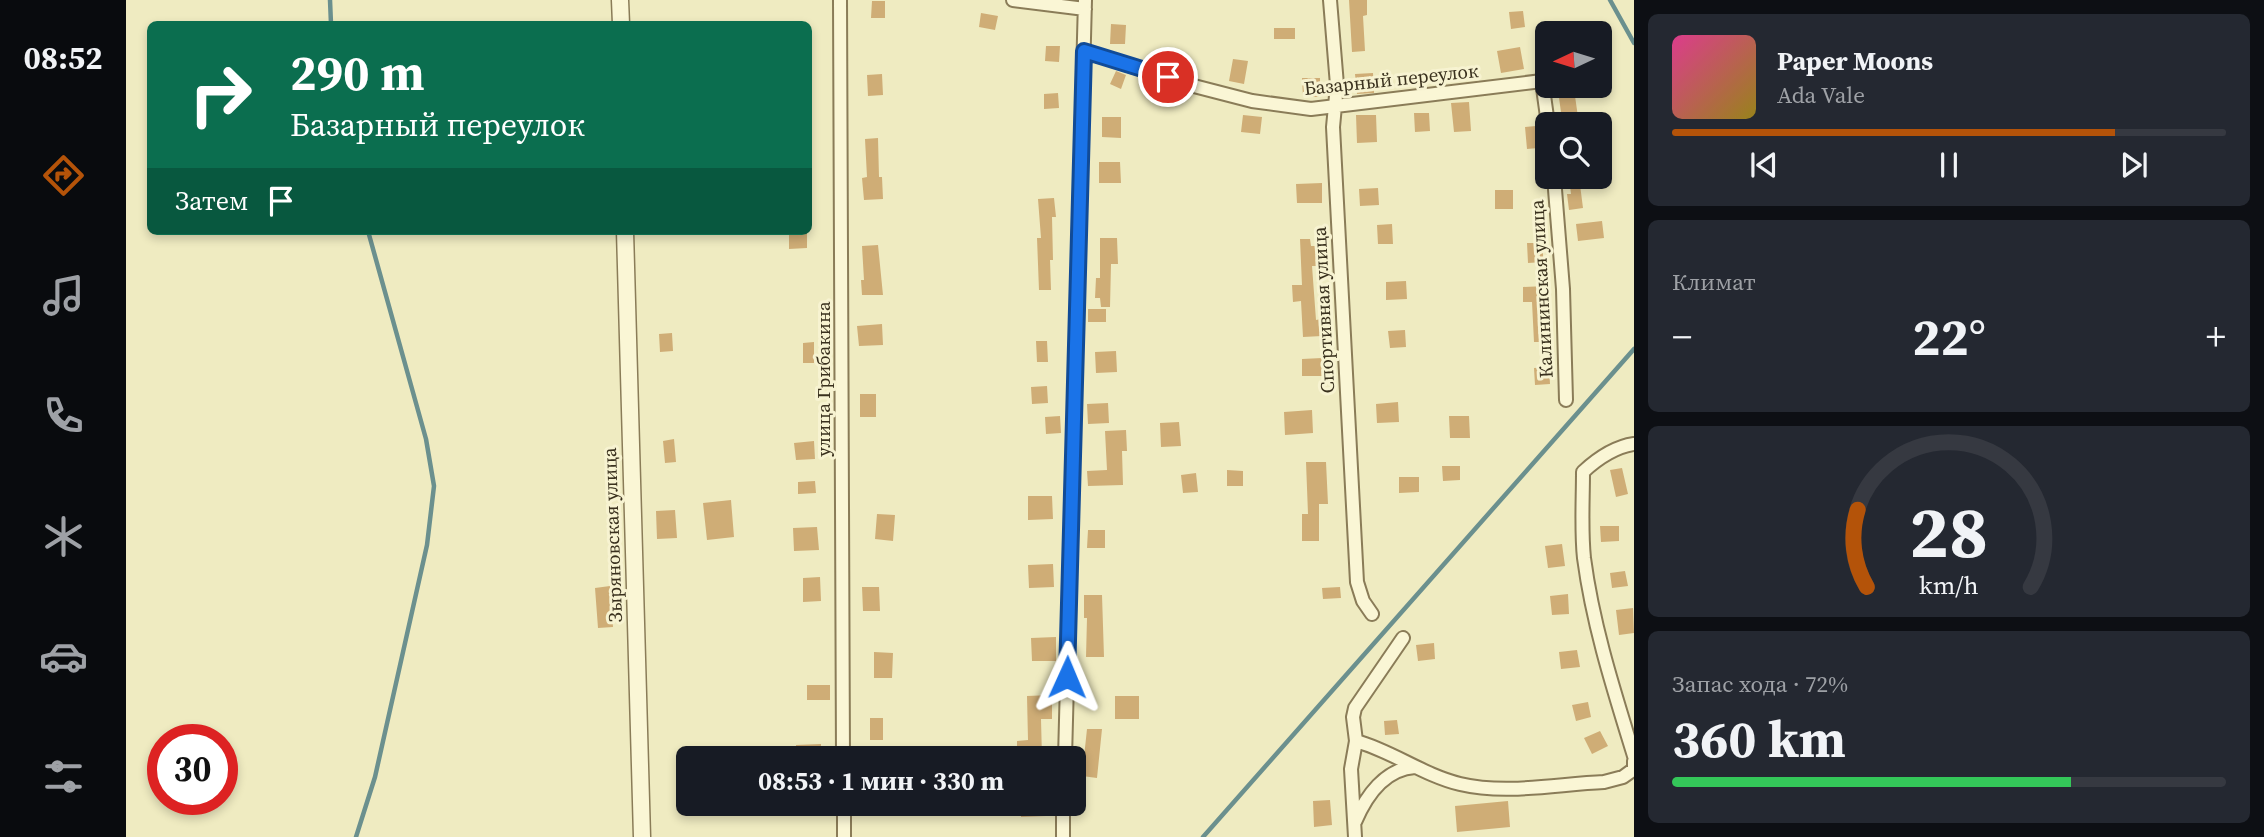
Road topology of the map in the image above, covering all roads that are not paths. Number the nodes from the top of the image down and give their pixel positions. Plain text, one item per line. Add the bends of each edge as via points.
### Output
1 (620, 0) edge
2 (840, 0) edge
3 (1013, 0) edge
4 (1330, 0) edge
5 (1085, 5) edge
6 (621, 21) edge
7 (1084, 51) junction
8 (1334, 106) junction
9 (1546, 112) edge
10 (1555, 189) edge
11 (625, 235) edge
12 (1566, 400) dead end
13 (1634, 444) edge
14 (1372, 614) dead end
15 (1403, 638) dead end
16 (1356, 741) junction
17 (844, 746) edge
18 (1065, 746) edge
19 (1634, 758) edge
20 (1416, 767) junction
21 (1634, 769) edge
22 (844, 816) edge
23 (1063, 816) edge
24 (1354, 823) junction
25 (642, 837) edge
26 (844, 837) edge
27 (1063, 837) edge
28 (1355, 837) edge

1 - 6 street
2 - 17 street, улица Грибакина
3 - 5 street
4 - 8 street, Спортивная улица via 1337,85
5 - 7 street
7 - 8 street, Базарный переулок via 1252,101 1311,109
7 - 18 street
8 - 9 street, Базарный переулок via 1542,81
8 - 14 street, Спортивная улица via 1357,582
10 - 12 street, Калининская улица
11 - 25 street, Зыряновская улица
13 - 19 street via 1622,446 1583,472 1584,556 1593,610
15 - 16 street via 1355,708
16 - 20 street
16 - 24 street via 1351,769
19 - 21 street
20 - 21 street via 1486,789 1604,782
20 - 24 street via 1389,774 1361,807
22 - 26 street
23 - 27 street
24 - 28 street

